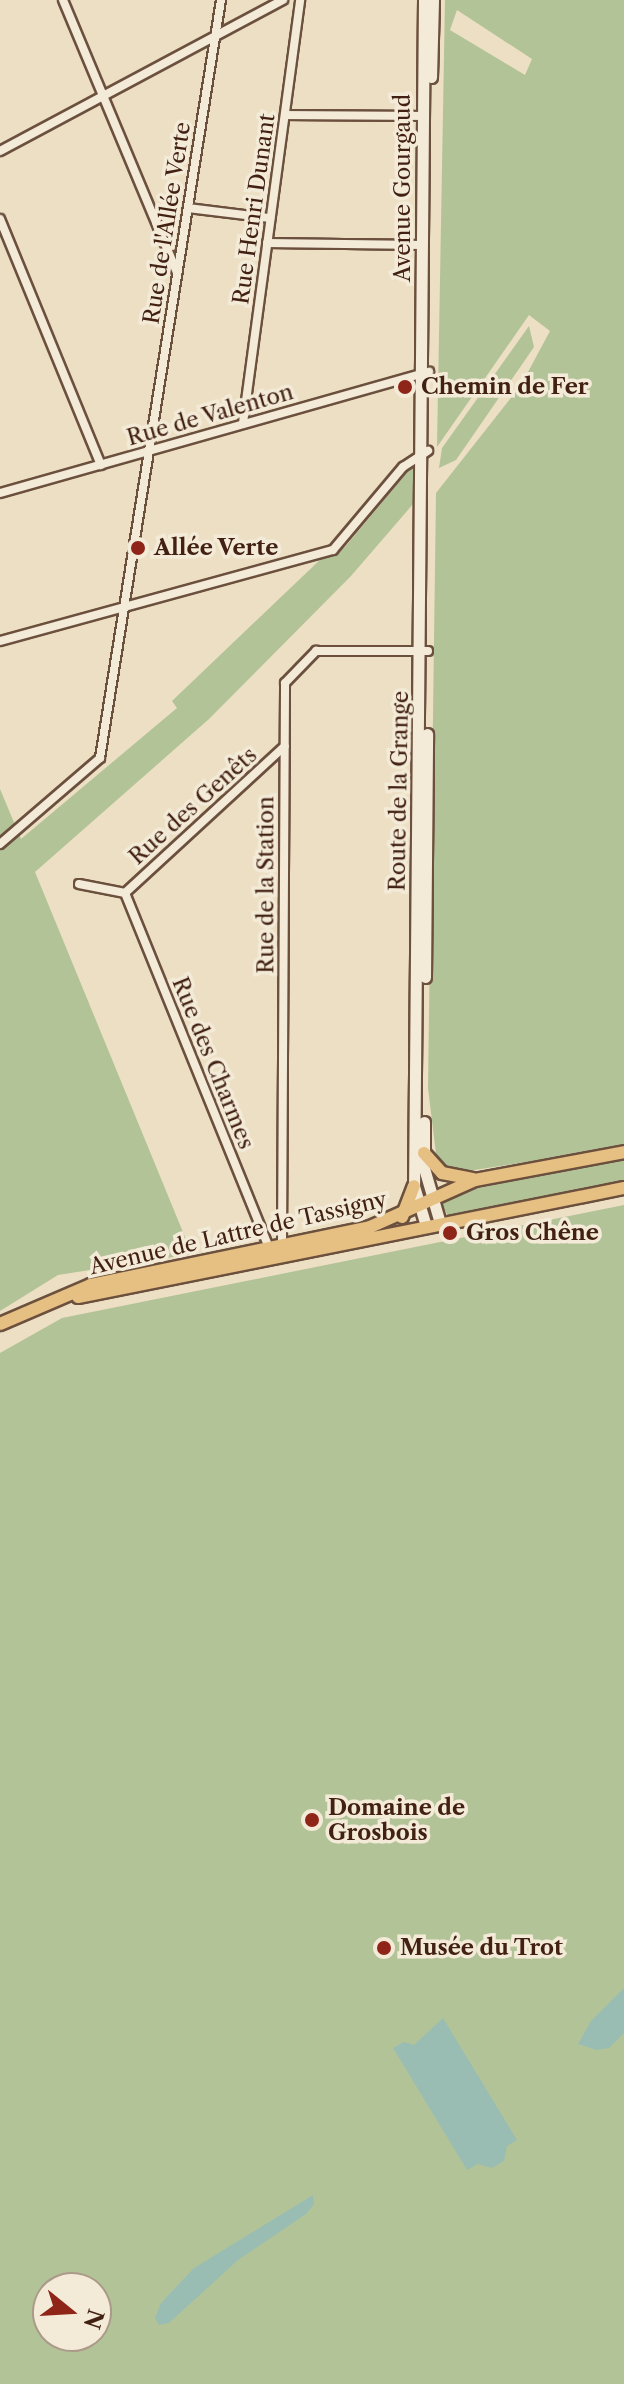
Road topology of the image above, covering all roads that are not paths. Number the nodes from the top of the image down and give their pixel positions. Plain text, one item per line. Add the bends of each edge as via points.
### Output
1 (63, 0) edge
2 (221, 0) edge
3 (283, 0) edge
4 (300, 0) edge
5 (428, 1) edge
6 (215, 36) junction
7 (103, 96) junction
8 (285, 115) junction
9 (425, 116) junction
10 (0, 151) edge
11 (188, 208) junction
12 (270, 218) junction
13 (0, 219) edge
14 (267, 243) junction
15 (422, 245) junction
16 (177, 273) junction
17 (425, 374) junction
18 (243, 423) junction
19 (426, 451) junction
20 (149, 452) junction
21 (101, 465) junction
22 (0, 493) edge
23 (123, 606) junction
24 (0, 641) edge
25 (425, 651) junction
26 (285, 746) junction
27 (0, 844) edge
28 (79, 884) dead end
29 (125, 893) junction
30 (624, 1152) edge
31 (419, 1154) junction
32 (475, 1180) junction
33 (414, 1186) junction
34 (624, 1188) edge
35 (432, 1199) junction
36 (419, 1207) junction
37 (402, 1217) junction
38 (440, 1223) junction
39 (426, 1226) junction
40 (282, 1244) junction
41 (269, 1247) junction
42 (0, 1324) edge
43 (0, 1333) edge

1 - 7 street
2 - 6 street, Rue de l'Allée Verte
3 - 6 street
4 - 8 street, Rue Henri Dunant
5 - 9 main road, Avenue Gourgaud
5 - 17 main road, Avenue Gourgaud
6 - 7 street
6 - 11 street, Rue de l'Allée Verte
7 - 10 street
7 - 16 street
8 - 9 street
8 - 12 street, Rue Henri Dunant
9 - 15 main road, Avenue Gourgaud
11 - 12 street
11 - 16 street, Rue de l'Allée Verte
12 - 14 street, Rue Henri Dunant
13 - 21 street
14 - 15 street
14 - 18 street, Rue Henri Dunant
15 - 17 main road, Avenue Gourgaud
16 - 20 street, Rue de l'Allée Verte
17 - 18 street, Rue de Valenton
17 - 19 main road, Route de la Grange
18 - 20 street, Rue de Valenton
19 - 23 street via 403,467 333,550
19 - 25 main road, Route de la Grange
20 - 21 street, Rue de Valenton
20 - 23 street
21 - 22 street, Rue de Valenton
23 - 24 street
23 - 27 street via 103,744 95,765
25 - 26 street, Rue de la Station via 316,651 285,683
25 - 31 main road, Route de la Grange
26 - 29 street, Rue des Genêts
26 - 40 street, Rue de la Station
28 - 29 street
29 - 41 street, Rue des Charmes
30 - 32 main road, Avenue de Lattre de Tassigny
31 - 32 main road via 442,1173
31 - 33 main road, Route de la Grange
31 - 35 main road, Route de la Grange
32 - 35 main road, Avenue de Lattre de Tassigny
33 - 36 main road, Route de la Grange
33 - 37 main road
34 - 38 main road
35 - 36 main road, Avenue de Lattre de Tassigny
35 - 38 main road, Route de la Grange
36 - 37 main road, Avenue de Lattre de Tassigny
36 - 39 main road, Route de la Grange
37 - 40 main road, Avenue de Lattre de Tassigny
38 - 39 main road
39 - 43 main road via 92,1293
40 - 41 main road, Avenue de Lattre de Tassigny
41 - 42 main road, Avenue de Lattre de Tassigny via 91,1285

